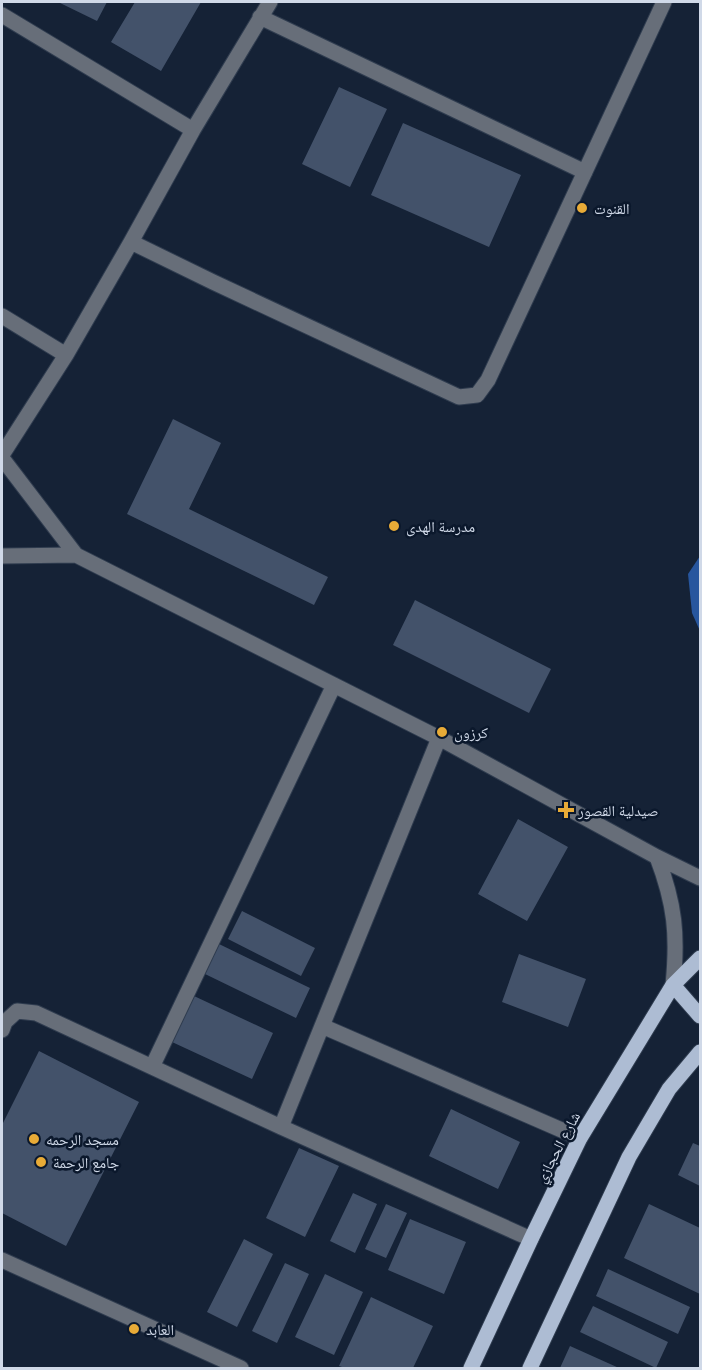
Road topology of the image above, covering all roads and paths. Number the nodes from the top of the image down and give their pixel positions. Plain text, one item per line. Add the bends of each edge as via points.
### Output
1 (270, 2) edge
2 (664, 2) edge
3 (2, 15) edge
4 (260, 17) junction
5 (193, 130) junction
6 (585, 172) junction
7 (131, 242) junction
8 (2, 316) edge
9 (66, 355) junction
10 (2, 456) edge
11 (76, 555) junction
12 (2, 556) edge
13 (334, 685) junction
14 (439, 738) junction
15 (657, 857) junction
16 (700, 878) edge
17 (700, 958) edge
18 (673, 985) junction
19 (700, 1016) edge
20 (322, 1026) junction
21 (2, 1030) edge
22 (700, 1052) edge
23 (152, 1067) junction
24 (281, 1127) junction
25 (580, 1138) junction
26 (531, 1239) junction
27 (2, 1260) edge
28 (242, 1368) edge
29 (471, 1368) edge
30 (530, 1368) edge

1 - 4 street
2 - 6 street
3 - 5 street
4 - 5 street
4 - 6 street
5 - 7 street
6 - 7 street via 488,380 477,394 459,397
7 - 9 street
8 - 9 street
9 - 10 street
10 - 11 street
11 - 12 street
11 - 13 street
13 - 14 street
13 - 23 street
14 - 15 street
14 - 20 street
15 - 16 street
15 - 18 street via 673,909
17 - 18 main road, شارع الحجازي
18 - 19 main road
18 - 25 main road, شارع الحجازي
20 - 24 street
20 - 25 street
21 - 23 street via 17,1011 36,1013
22 - 30 main road via 669,1089 629,1157
23 - 24 street
24 - 26 street
25 - 26 main road, شارع الحجازي
26 - 29 main road, شارع الحجازي
27 - 28 street

